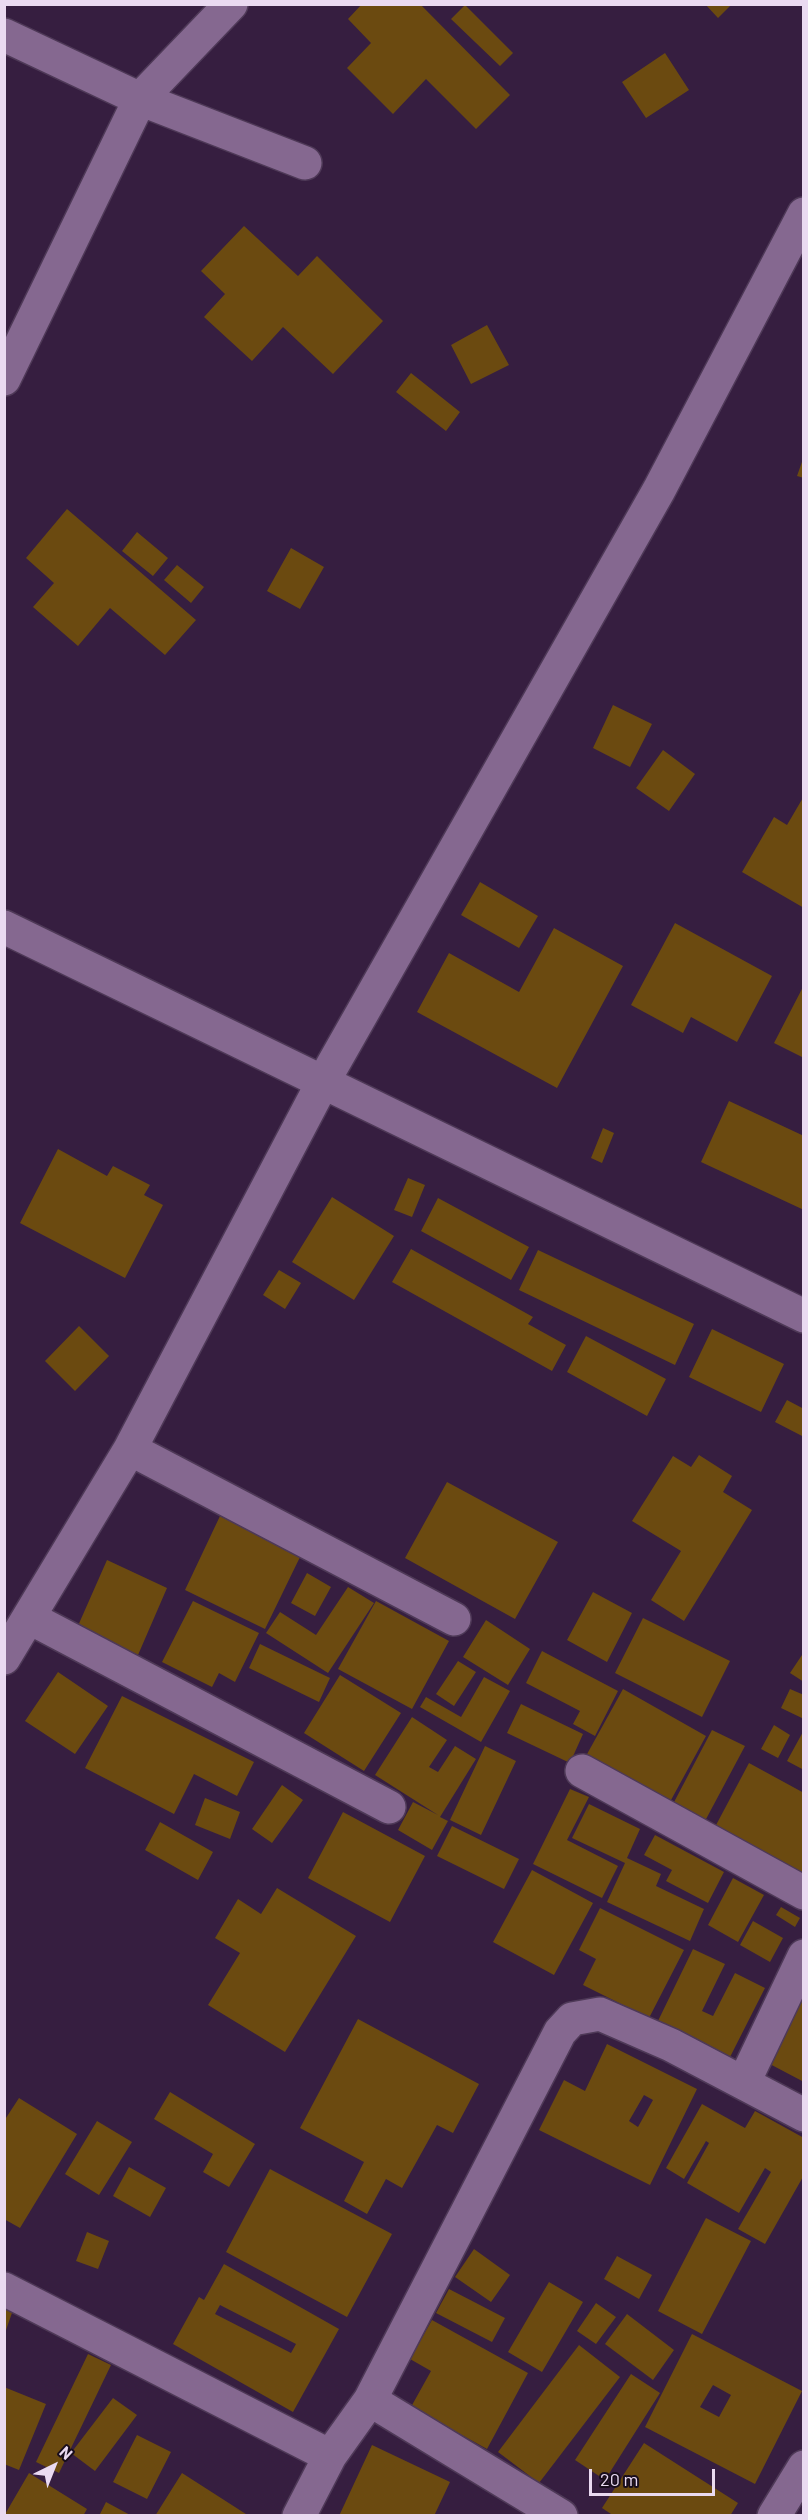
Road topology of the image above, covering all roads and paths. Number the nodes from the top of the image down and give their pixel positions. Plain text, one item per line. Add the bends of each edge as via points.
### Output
1 (231, 4) edge
2 (4, 35) edge
3 (140, 99) junction
4 (305, 163) dead end
5 (804, 214) edge
6 (4, 379) edge
7 (4, 927) edge
8 (323, 1082) junction
9 (804, 1316) edge
10 (130, 1449) junction
11 (30, 1618) junction
12 (454, 1619) dead end
13 (4, 1658) edge
14 (582, 1771) dead end
15 (389, 1807) dead end
16 (804, 1893) edge
17 (804, 1956) edge
18 (744, 2082) junction
19 (804, 2115) edge
20 (4, 2289) edge
21 (370, 2400) junction
22 (330, 2456) junction
23 (804, 2468) edge
24 (299, 2516) edge
25 (561, 2516) edge
26 (774, 2516) edge

1 - 3 street
2 - 3 street
3 - 4 street
3 - 6 street
5 - 8 street via 659,489
7 - 8 street
8 - 9 street
8 - 10 street
10 - 11 street
10 - 12 street
11 - 13 street
11 - 15 street
14 - 16 street
17 - 18 street
18 - 19 street
18 - 21 street via 671,2044 600,2014 572,2019 560,2032
20 - 22 street
21 - 22 street
21 - 25 street
22 - 24 street
23 - 26 street

